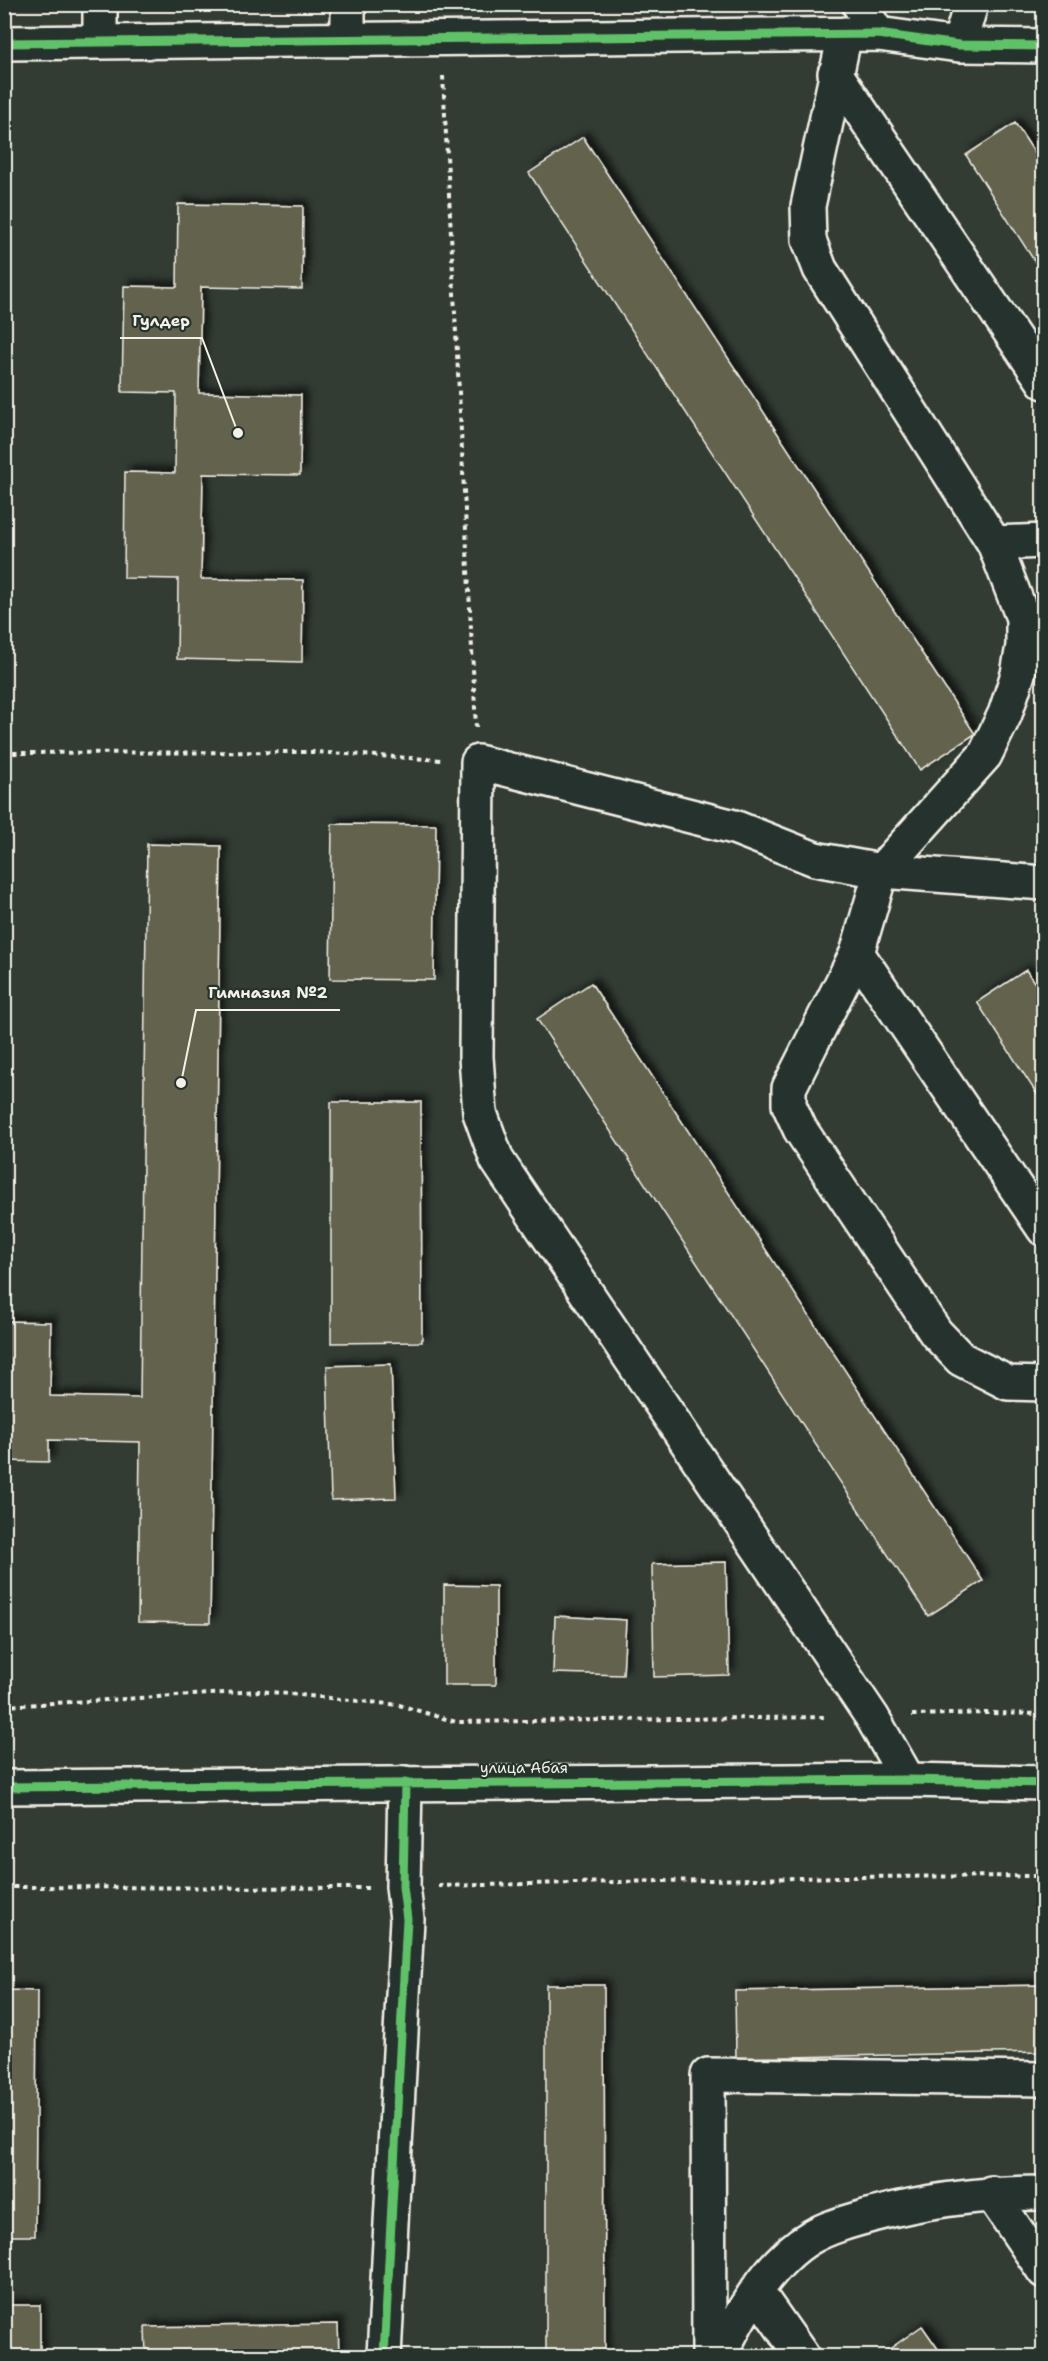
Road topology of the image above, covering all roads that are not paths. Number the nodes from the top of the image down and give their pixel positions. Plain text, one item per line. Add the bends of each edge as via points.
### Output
1 (100, 4) edge
2 (348, 4) edge
3 (859, 4) edge
4 (971, 4) edge
5 (845, 34) junction
6 (878, 34) junction
7 (348, 40) junction
8 (100, 42) junction
9 (4, 44) edge
10 (959, 45) junction
11 (1044, 46) edge
12 (835, 73) junction
13 (1044, 382) edge
14 (1044, 541) edge
15 (994, 543) junction
16 (881, 871) junction
17 (1044, 883) edge
18 (856, 953) junction
19 (1044, 1228) edge
20 (1044, 1384) edge
21 (908, 1780) junction
22 (405, 1783) junction
23 (1044, 1783) edge
24 (4, 1787) edge
25 (1044, 2079) edge
26 (991, 2193) junction
27 (1044, 2193) edge
28 (1044, 2271) edge
29 (757, 2292) junction
30 (384, 2356) edge
31 (709, 2356) edge
32 (720, 2356) edge
33 (802, 2356) edge

1 - 8 street
2 - 7 street
3 - 6 street
4 - 10 street
5 - 6 street
5 - 7 street
5 - 12 street
6 - 10 street
7 - 8 street
8 - 9 street
10 - 11 street
12 - 13 street
12 - 15 street via 808,206 809,240 820,269
14 - 15 street
15 - 16 street via 1023,618 1021,655 1005,714 985,755
16 - 17 street
16 - 18 street
16 - 21 street via 814,859 734,827 478,762 476,1057 480,1113 497,1160 872,1717
18 - 19 street
18 - 20 street via 789,1088 789,1105 800,1129 936,1333 961,1359 1008,1383
21 - 22 street, улица Абая
21 - 23 street, улица Абая
22 - 24 street, улица Абая
22 - 30 street via 403,1887 407,1931
25 - 31 street via 708,2075
26 - 27 street
26 - 28 street
26 - 29 street via 914,2204 846,2222 810,2238 779,2263
29 - 32 street
29 - 33 street

